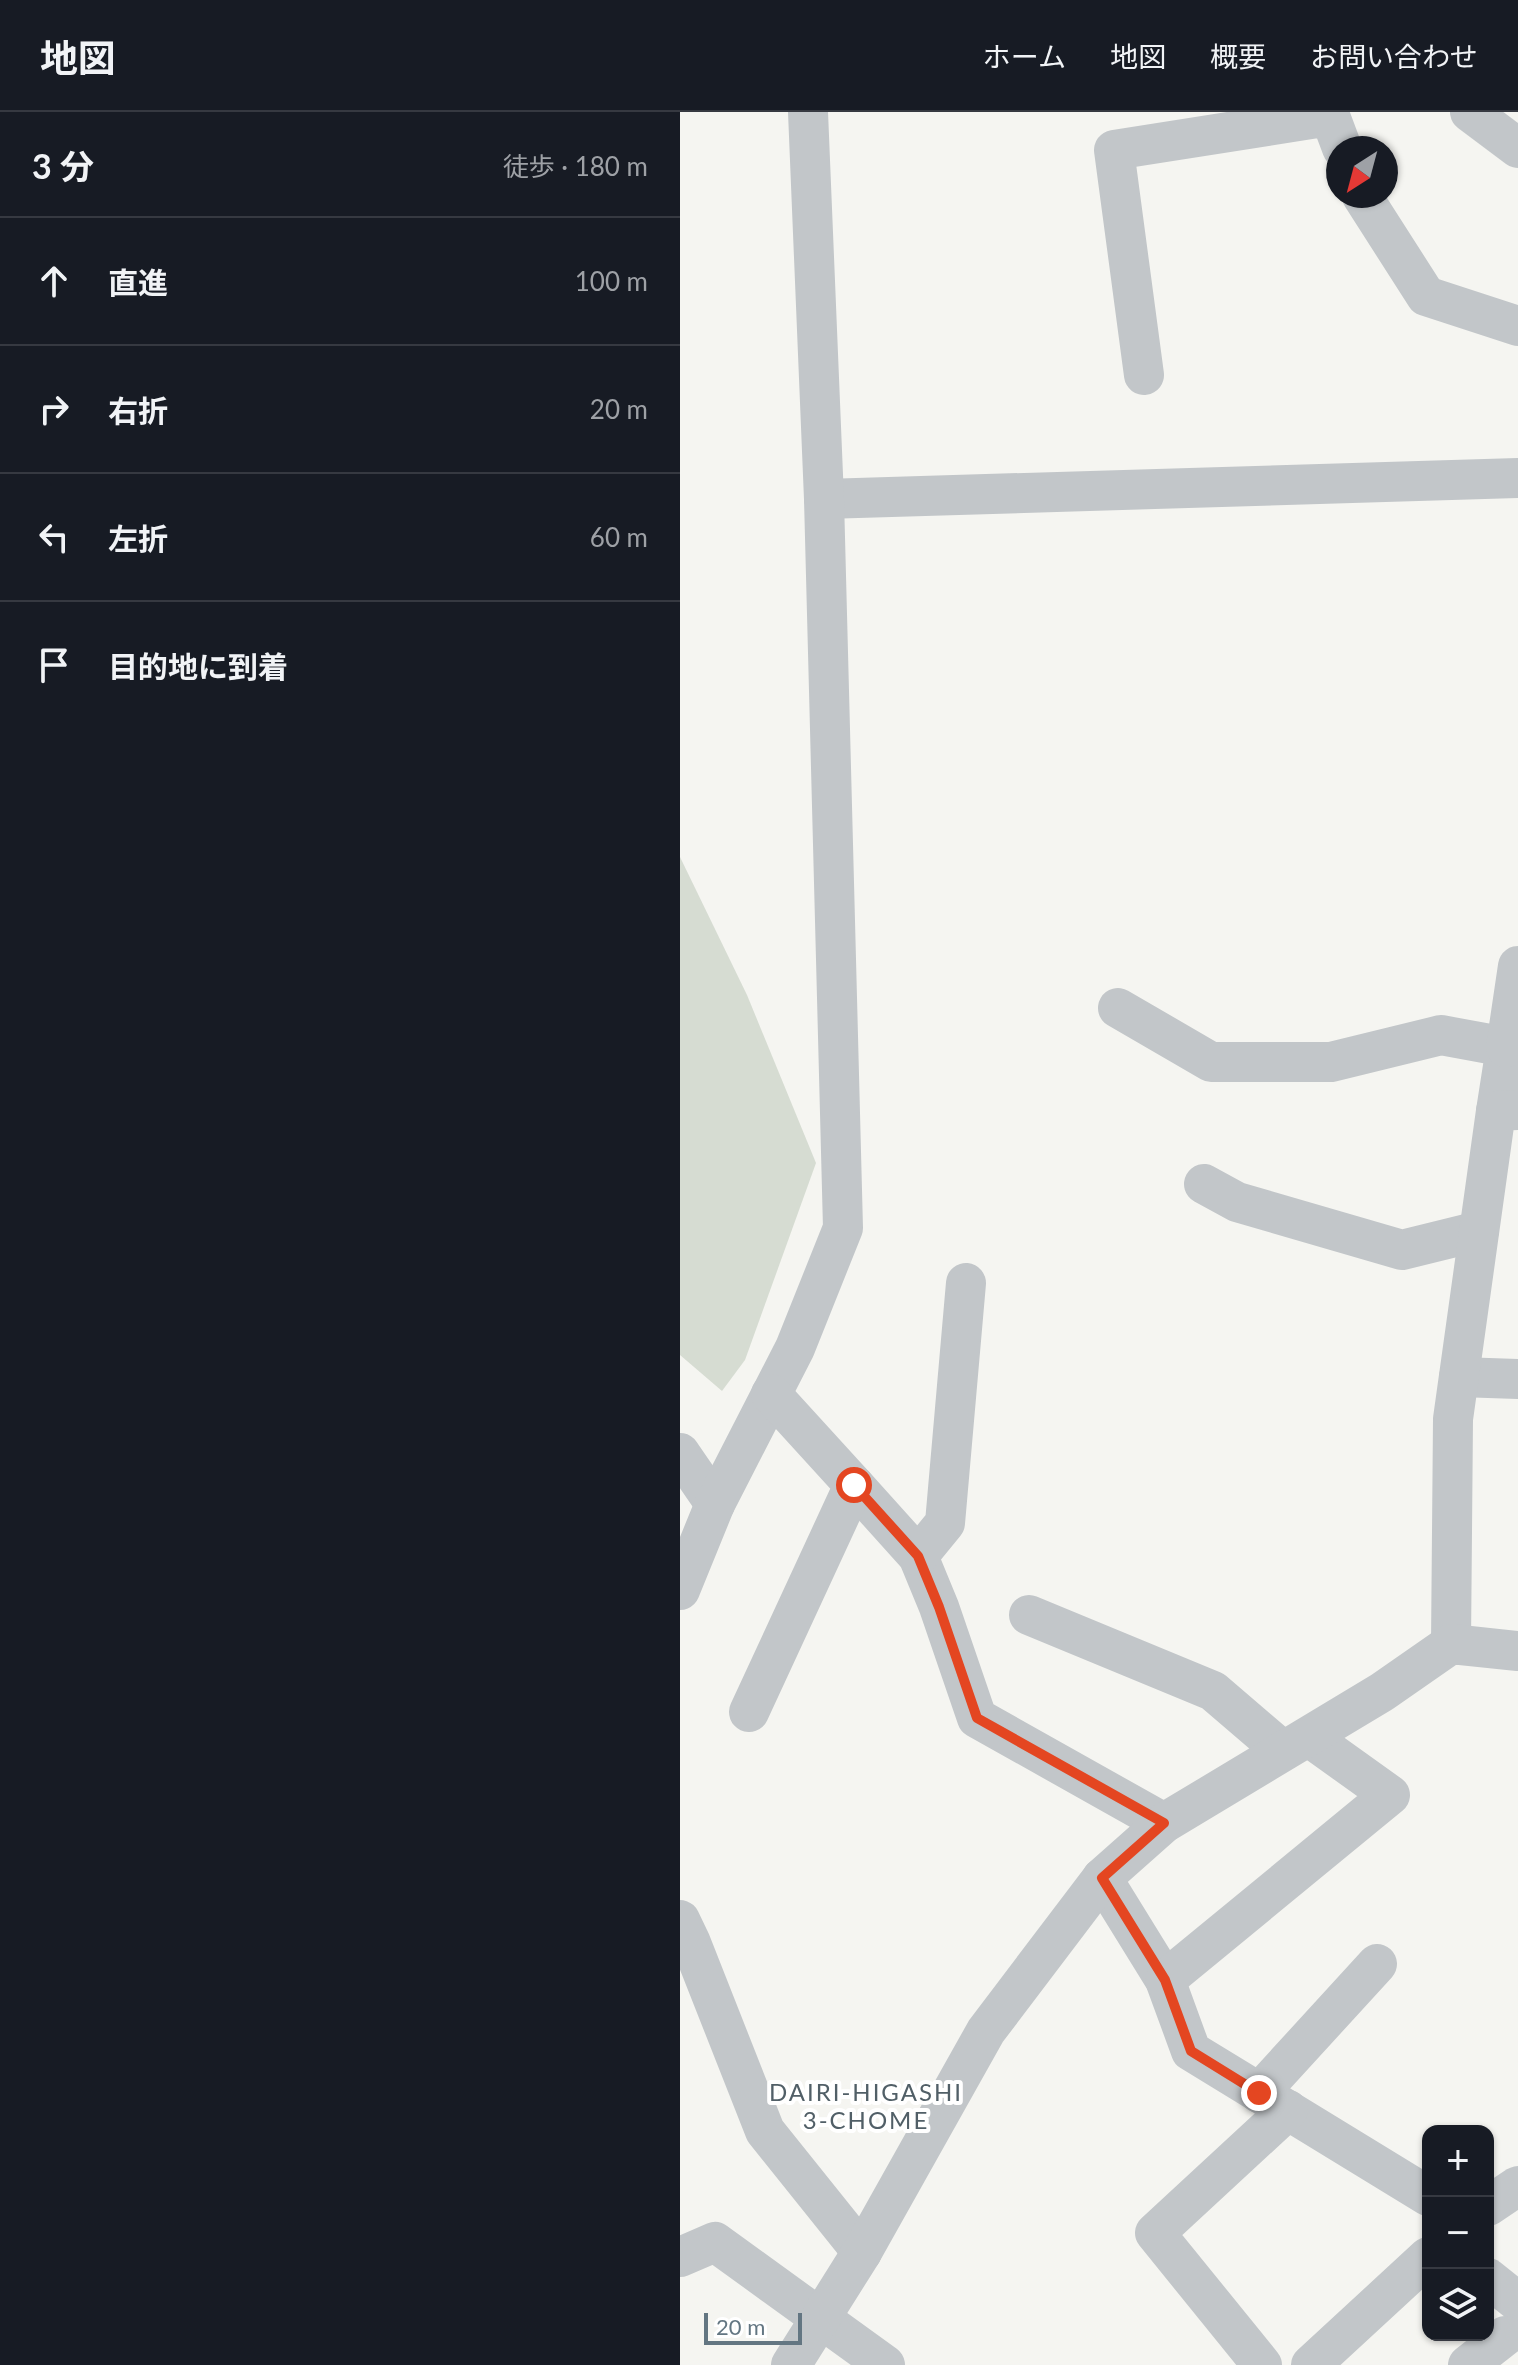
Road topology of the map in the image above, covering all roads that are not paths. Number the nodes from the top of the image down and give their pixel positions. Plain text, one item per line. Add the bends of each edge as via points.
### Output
1 (808, 112) edge
2 (1470, 112) edge
3 (1338, 136) edge
4 (1518, 148) edge
5 (1370, 208) edge
6 (1518, 326) edge
7 (1144, 375) dead end
8 (1518, 478) edge
9 (824, 499) junction
10 (1518, 966) edge
11 (1118, 1008) dead end
12 (1506, 1047) junction
13 (1507, 1111) edge
14 (1204, 1184) dead end
15 (1479, 1231) junction
16 (966, 1283) dead end
17 (1459, 1377) junction
18 (1518, 1379) edge
19 (771, 1394) junction
20 (680, 1453) edge
21 (854, 1485) junction
22 (715, 1504) junction
23 (918, 1556) junction
24 (680, 1590) edge
25 (1029, 1615) dead end
26 (1451, 1644) junction
27 (1518, 1651) edge
28 (749, 1712) dead end
29 (1296, 1744) junction
30 (1164, 1823) junction
31 (1102, 1878) junction
32 (684, 1937) edge
33 (1377, 1964) dead end
34 (1165, 1980) junction
35 (1274, 2102) junction
36 (1518, 2186) edge
37 (1422, 2192) edge
38 (1494, 2202) edge
39 (862, 2252) junction
40 (680, 2257) edge
41 (1422, 2263) edge
42 (1494, 2288) edge
43 (820, 2319) junction
44 (1512, 2319) edge
45 (791, 2365) edge
46 (885, 2365) edge
47 (1262, 2365) edge
48 (1311, 2365) edge
49 (1468, 2365) edge

1 - 9 street
2 - 4 street
3 - 7 street via 1330,116 1114,150
5 - 6 street via 1426,296
8 - 9 street
9 - 19 street via 843,1228
10 - 12 street
11 - 12 street via 1211,1062 1331,1062 1441,1035
12 - 13 street
13 - 15 street
14 - 15 street via 1237,1202 1402,1250
15 - 17 street
16 - 23 street via 945,1523
17 - 18 street
17 - 26 street via 1453,1419
19 - 21 street
19 - 22 street
20 - 22 street
21 - 23 street
21 - 28 street
22 - 24 street
23 - 30 street via 977,1718
25 - 29 street via 1213,1691
26 - 27 street
26 - 29 street
29 - 30 street
29 - 34 street via 1390,1795
30 - 31 street
31 - 34 street
31 - 39 street via 986,2031
32 - 39 street via 765,2131
33 - 35 street
34 - 35 street via 1191,2051
35 - 37 street
35 - 47 street via 1155,2233
36 - 38 street
39 - 43 street
40 - 43 street via 715,2242
41 - 48 street
42 - 44 street
43 - 45 street
43 - 46 street
44 - 49 street

